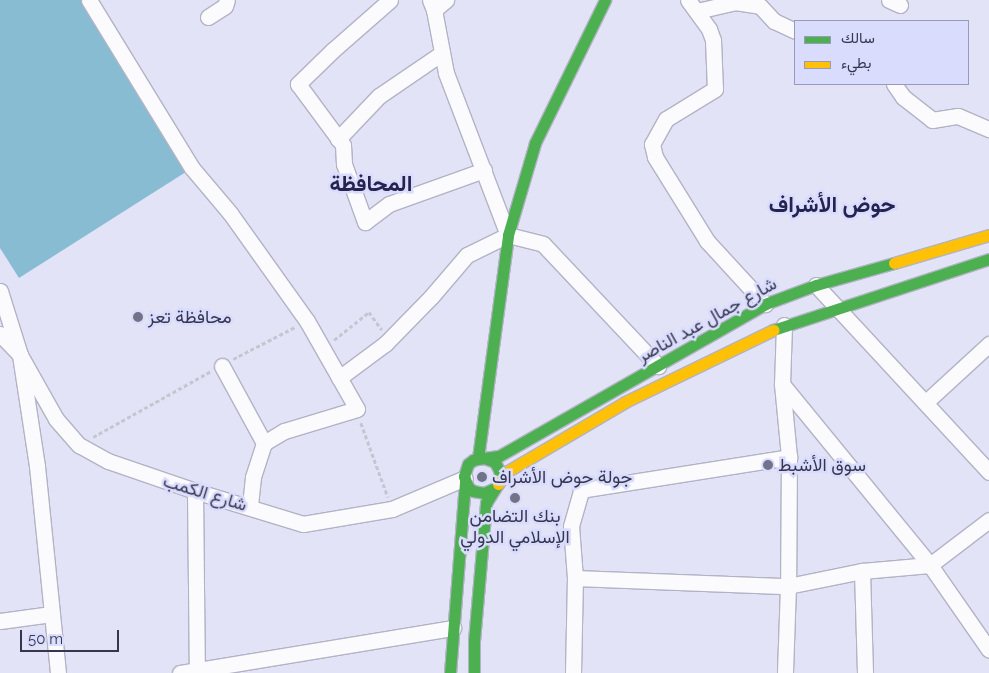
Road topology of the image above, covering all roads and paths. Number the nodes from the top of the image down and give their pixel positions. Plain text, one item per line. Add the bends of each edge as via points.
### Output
1 (89, 0) edge
2 (227, 0) edge
3 (390, 0) edge
4 (605, 0) edge
5 (437, 3) edge
6 (765, 3) edge
7 (692, 5) edge
8 (208, 17) dead end
9 (794, 30) edge
10 (442, 53) junction
11 (895, 85) edge
12 (989, 130) edge
13 (338, 139) junction
14 (484, 170) junction
15 (508, 236) junction
16 (989, 236) edge
17 (989, 259) edge
18 (816, 285) junction
19 (0, 291) edge
20 (765, 304) junction
21 (836, 307) junction
22 (307, 321) junction
23 (784, 325) junction
24 (0, 334) edge
25 (389, 340) junction
26 (989, 344) edge
27 (323, 348) junction
28 (20, 356) junction
29 (222, 366) junction
30 (658, 366) junction
31 (339, 378) junction
32 (782, 384) junction
33 (926, 402) junction
34 (357, 409) junction
35 (264, 443) junction
36 (79, 445) junction
37 (789, 457) junction
38 (481, 458) junction
39 (989, 472) edge
40 (465, 480) junction
41 (496, 486) junction
42 (195, 491) junction
43 (250, 507) junction
44 (392, 509) junction
45 (989, 520) edge
46 (930, 565) junction
47 (862, 571) junction
48 (574, 578) junction
49 (788, 586) junction
50 (52, 614) junction
51 (0, 621) edge
52 (453, 628) junction
53 (989, 650) edge
54 (197, 671) edge
55 (58, 673) edge
56 (180, 673) edge
57 (450, 673) edge
58 (474, 673) edge
59 (573, 673) edge
60 (785, 673) edge
61 (865, 673) edge

1 - 22 street via 192,168 230,213
2 - 8 street via 226,6
3 - 13 street via 298,84
4 - 15 main road via 535,143
5 - 10 street
6 - 7 street
6 - 9 street via 774,20
7 - 20 street via 713,40 715,89 666,119 652,144 655,157 707,241
10 - 13 street via 379,96
10 - 14 street via 446,73
11 - 12 street via 903,97 932,120 958,116
13 - 14 street via 344,145 344,164 365,222 389,204
14 - 15 street
15 - 25 street via 467,255
15 - 30 street via 543,244
15 - 38 main road
16 - 18 main road, شارع جمال عبد الناصر
17 - 21 main road, شارع جمال عبد الناصر
18 - 20 main road, شارع جمال عبد الناصر
18 - 21 street
19 - 28 street
20 - 30 main road, شارع جمال عبد الناصر
21 - 23 main road, شارع جمال عبد الناصر
21 - 33 street
22 - 27 street
22 - 29 path
23 - 32 street
23 - 41 main road, شارع جمال عبد الناصر via 625,402 508,471
24 - 28 street, شارع الكمب
25 - 27 path via 369,312
25 - 31 street
26 - 33 street
27 - 31 street
28 - 36 street, شارع الكمب via 56,419
28 - 50 street via 37,466
29 - 35 street
29 - 36 path
30 - 38 main road, شارع جمال عبد الناصر via 499,456
31 - 34 street
32 - 37 street
32 - 46 street
33 - 39 street
34 - 35 street via 284,431
34 - 44 path
35 - 43 street via 253,477
36 - 42 street, شارع الكمب via 108,461
37 - 48 street via 581,490 571,526
37 - 49 street
38 - 40 main road via 468,464
38 - 41 main road via 490,459 498,467 500,478
40 - 41 main road via 468,487 478,493
40 - 44 street, شارع الكمب
40 - 52 main road
41 - 58 main road via 486,503
42 - 43 street, شارع الكمب
42 - 54 street
43 - 44 street, شارع الكمب via 303,524
45 - 46 street
46 - 47 street
46 - 53 street
47 - 49 street
47 - 61 street
48 - 49 street
48 - 59 street
49 - 60 street
50 - 51 street
50 - 55 street
52 - 54 street
52 - 57 main road
54 - 56 street

